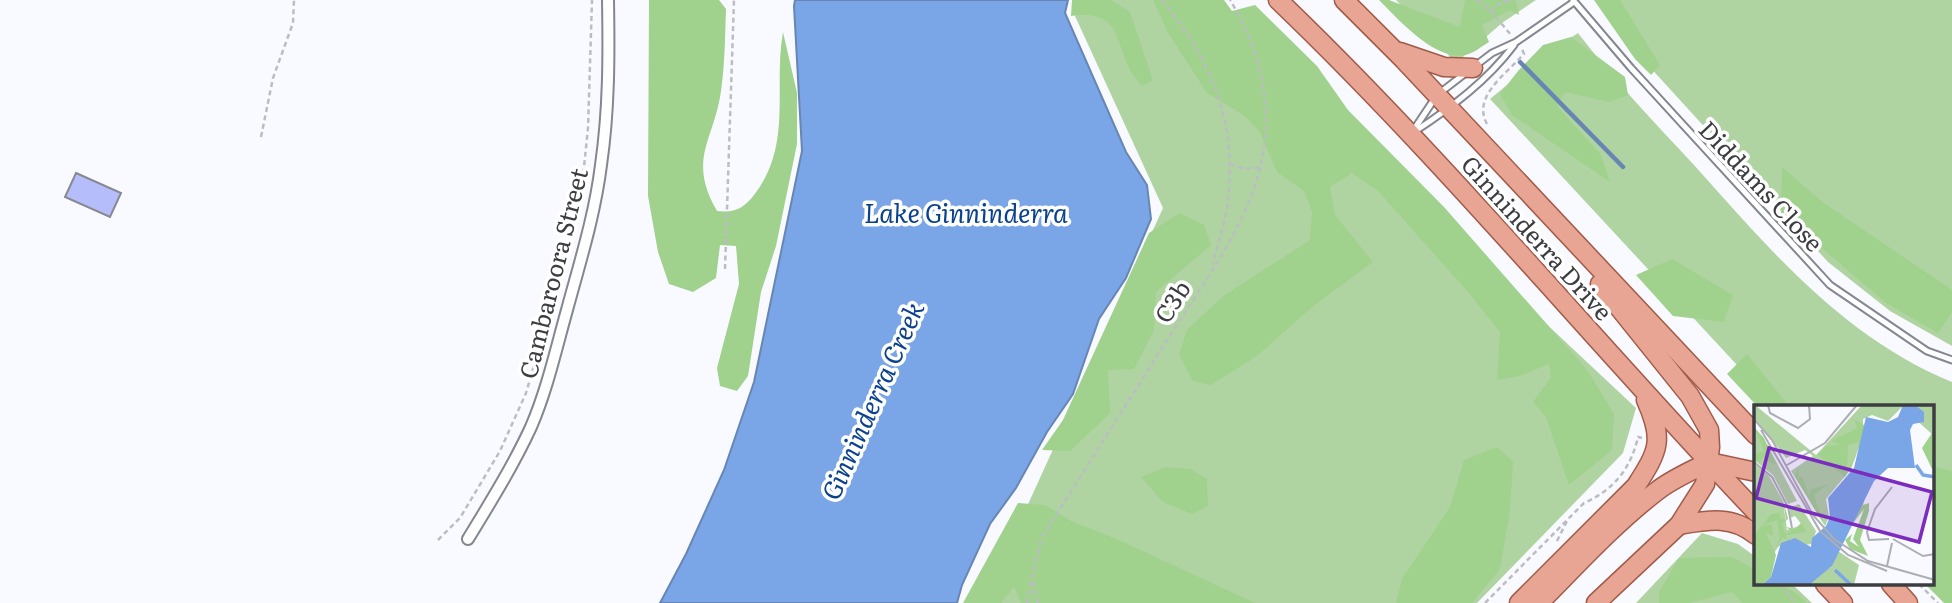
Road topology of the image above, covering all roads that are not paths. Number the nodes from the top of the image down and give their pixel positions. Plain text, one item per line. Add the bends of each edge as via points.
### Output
1 (608, 0) edge
2 (1278, 0) edge
3 (1344, 0) edge
4 (1573, 1) edge
5 (1517, 42) junction
6 (1396, 51) junction
7 (1473, 68) junction
8 (1437, 95) junction
9 (1450, 109) junction
10 (1411, 133) junction
11 (1541, 206) junction
12 (1952, 360) edge
13 (1640, 386) junction
14 (1754, 433) edge
15 (1709, 462) junction
16 (1754, 472) edge
17 (1754, 510) edge
18 (1679, 525) junction
19 (1754, 533) edge
20 (468, 539) dead end
21 (1893, 586) edge
22 (1519, 603) edge
23 (1539, 603) edge
24 (1596, 603) edge
25 (1908, 603) edge

1 - 20 street, Cambaroora Street via 606,132 587,235 541,402
2 - 10 main road, Ginninderra Drive
3 - 6 main road, Ginninderra Drive
4 - 5 lane, Diddams Close
4 - 12 lane, Diddams Close via 1830,285 1927,351
5 - 7 lane, Diddams Close
5 - 9 lane, Diddams Close via 1501,63
6 - 7 main road via 1444,66
6 - 8 main road, Ginninderra Drive
7 - 8 lane, Diddams Close
8 - 9 main road, Ginninderra Drive
8 - 10 lane, Diddams Close
9 - 10 lane, Diddams Close
9 - 11 main road, Ginninderra Drive
10 - 13 main road, Ginninderra Drive
11 - 14 main road, Ginninderra Drive
11 - 15 main road via 1690,396 1709,430
13 - 15 main road, Ginninderra Drive
13 - 22 main road via 1658,435 1646,471
15 - 16 main road
15 - 17 main road, Ginninderra Drive
15 - 18 main road via 1705,484
15 - 23 main road via 1657,491
18 - 19 main road via 1726,520
18 - 24 main road
21 - 25 main road

